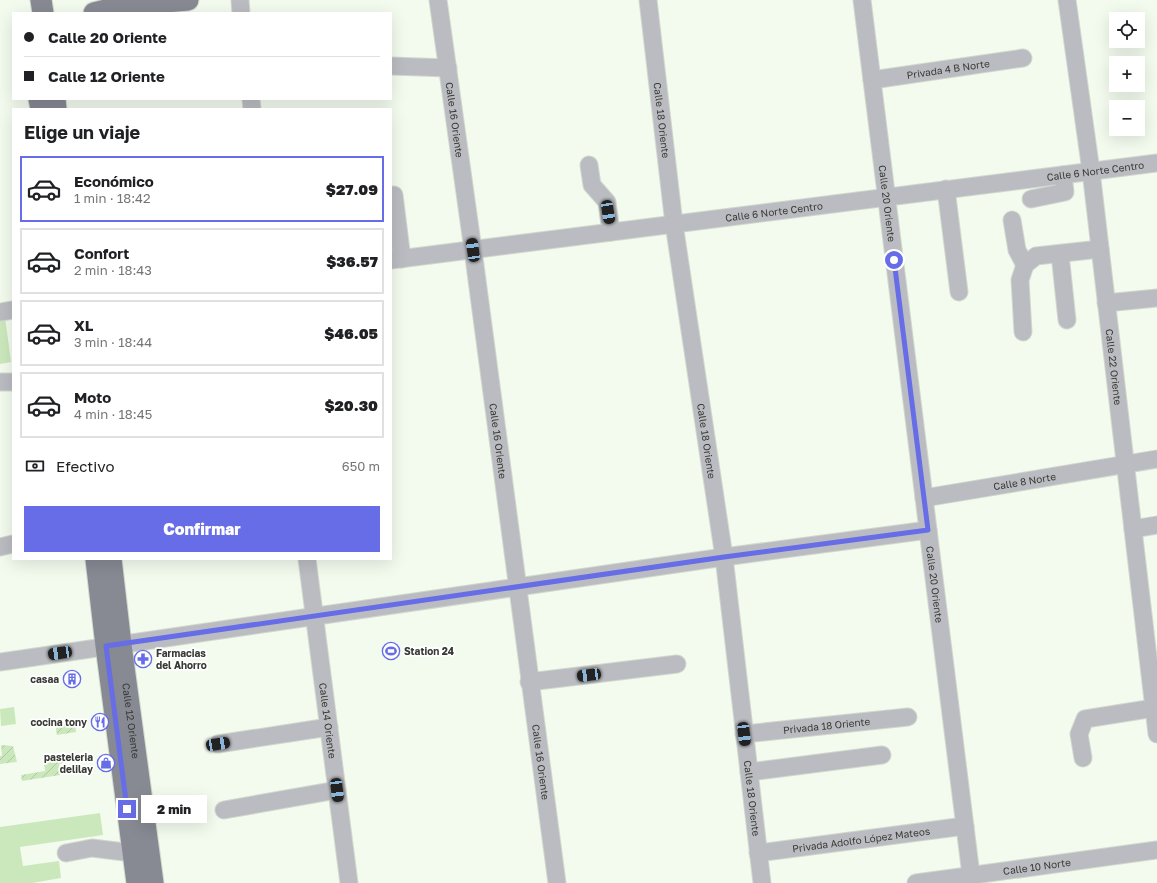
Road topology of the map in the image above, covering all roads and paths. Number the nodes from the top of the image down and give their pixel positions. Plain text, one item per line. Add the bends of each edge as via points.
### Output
1 (27, 0) edge
2 (41, 0) edge
3 (188, 0) edge
4 (240, 0) edge
5 (438, 0) edge
6 (648, 0) edge
7 (862, 0) edge
8 (1068, 0) edge
9 (29, 12) edge
10 (43, 12) edge
11 (98, 12) edge
12 (241, 12) edge
13 (1023, 58) dead end
14 (392, 66) edge
15 (448, 68) junction
16 (872, 80) junction
17 (1157, 163) edge
18 (589, 165) dead end
19 (1091, 171) junction
20 (1063, 175) junction
21 (946, 190) junction
22 (394, 195) dead end
23 (887, 197) junction
24 (1031, 199) dead end
25 (1012, 220) dead end
26 (674, 224) junction
27 (611, 232) junction
28 (473, 250) junction
29 (1100, 250) junction
30 (1060, 254) junction
31 (397, 259) edge
32 (1025, 265) junction
33 (959, 292) dead end
34 (1157, 298) edge
35 (1106, 303) junction
36 (12, 310) edge
37 (0, 312) edge
38 (1067, 320) dead end
39 (1023, 332) dead end
40 (0, 382) edge
41 (12, 382) edge
42 (1157, 459) edge
43 (1125, 466) junction
44 (924, 498) junction
45 (1157, 526) edge
46 (1133, 529) junction
47 (928, 530) junction
48 (12, 544) edge
49 (0, 547) edge
50 (724, 557) junction
51 (96, 560) edge
52 (111, 560) edge
53 (307, 560) edge
54 (518, 587) junction
55 (314, 616) junction
56 (1151, 627) edge
57 (113, 646) junction
58 (0, 662) edge
59 (677, 664) dead end
60 (529, 682) junction
61 (1154, 708) junction
62 (908, 717) dead end
63 (329, 727) junction
64 (744, 734) junction
65 (1157, 734) edge
66 (218, 744) dead end
67 (882, 755) dead end
68 (1083, 758) dead end
69 (749, 772) junction
70 (337, 790) junction
71 (224, 810) dead end
72 (965, 826) junction
73 (1157, 850) edge
74 (758, 852) junction
75 (66, 853) dead end
76 (133, 853) junction
77 (971, 879) edge
78 (137, 883) edge
79 (153, 883) edge
80 (349, 883) edge
81 (557, 883) edge
82 (762, 883) edge
83 (916, 883) edge

1 - 9 main road
2 - 10 main road
3 - 11 main road via 121,6
4 - 12 street
5 - 15 street, Calle 16 Oriente
6 - 26 street, Calle 18 Oriente
7 - 16 street, Calle 20 Oriente
8 - 19 street, Calle 22 Oriente
13 - 16 street, Privada 4 B Norte
14 - 15 street
15 - 28 street, Calle 16 Oriente
16 - 23 street, Calle 20 Oriente
17 - 19 street, Calle 6 Norte Centro
18 - 27 street via 592,185 607,202
19 - 20 street, Calle 6 Norte Centro
19 - 29 street, Calle 22 Oriente
20 - 21 street, Calle 6 Norte Centro
20 - 24 street via 1069,192
21 - 23 street, Calle 6 Norte Centro
21 - 33 street
22 - 31 street
23 - 26 street, Calle 6 Norte Centro
23 - 44 street, Calle 20 Oriente
25 - 32 street via 1016,250
26 - 27 street, Calle 6 Norte Centro
26 - 50 street, Calle 18 Oriente
27 - 28 street, Calle 6 Norte Centro
28 - 31 street, Calle 6 Norte Centro
28 - 54 street, Calle 16 Oriente
29 - 30 street
29 - 35 street, Calle 22 Oriente
30 - 32 street via 1036,256
30 - 38 street
32 - 39 street via 1020,280
34 - 35 street
35 - 43 street, Calle 22 Oriente
36 - 37 street
40 - 41 street
42 - 43 street, Calle 8 Norte
43 - 44 street, Calle 8 Norte
43 - 46 street, Calle 22 Oriente
44 - 47 street, Calle 20 Oriente
45 - 46 street
46 - 56 street, Calle 22 Oriente
47 - 50 street
47 - 72 street, Calle 20 Oriente
48 - 49 street
50 - 54 street
50 - 64 street, Calle 18 Oriente
51 - 57 main road, Calle 12 Oriente
52 - 57 main road, Calle 12 Oriente
53 - 55 street, Calle 14 Oriente
54 - 55 street
54 - 60 street, Calle 16 Oriente
55 - 57 street
55 - 63 street, Calle 14 Oriente
56 - 61 street, Calle 22 Oriente
57 - 58 street
57 - 76 main road, Calle 12 Oriente
57 - 79 main road, Calle 12 Oriente
59 - 60 street
60 - 81 street, Calle 16 Oriente
61 - 65 street, Calle 22 Oriente
61 - 68 street via 1085,719 1079,734
62 - 64 street, Privada 18 Oriente
63 - 66 street
63 - 70 street, Calle 14 Oriente
64 - 69 street, Calle 18 Oriente
67 - 69 street
69 - 74 street, Calle 18 Oriente
70 - 71 street
70 - 80 street, Calle 14 Oriente
72 - 74 street, Privada Adolfo López Mateos
72 - 77 street, Calle 20 Oriente
73 - 77 street, Calle 10 Norte
74 - 82 street, Calle 18 Oriente
75 - 76 street via 92,848
76 - 78 main road, Calle 12 Oriente
77 - 83 street, Calle 10 Norte

